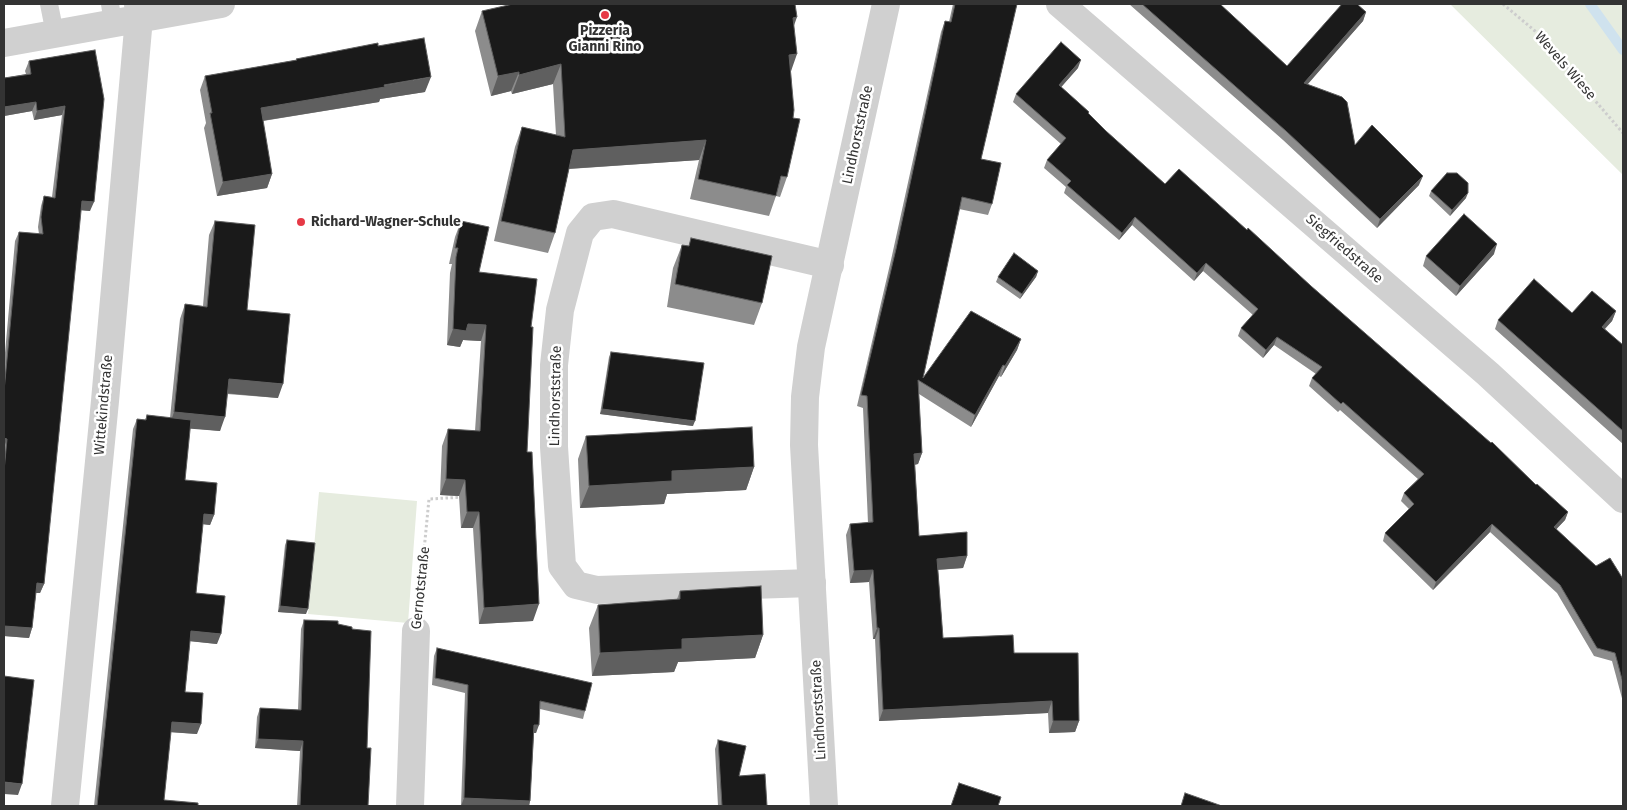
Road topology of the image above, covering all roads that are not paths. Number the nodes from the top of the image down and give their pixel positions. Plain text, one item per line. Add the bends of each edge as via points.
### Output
1 (49, 4) edge
2 (221, 4) edge
3 (886, 4) edge
4 (1060, 4) edge
5 (125, 12) edge
6 (55, 34) junction
7 (4, 43) edge
8 (830, 265) junction
9 (1623, 499) edge
10 (812, 583) junction
11 (416, 631) road end
12 (65, 806) edge
13 (410, 806) edge
14 (824, 806) edge

1 - 6 lane
2 - 5 street
3 - 8 street, Lindhorststraße
4 - 9 street, Siegfriedstraße via 1488,374
5 - 6 street
5 - 12 street, Wittekindstraße via 104,401
6 - 7 street
8 - 10 street, Lindhorststraße via 811,347 805,398 804,445
8 - 10 street, Lindhorststraße via 613,214 593,217 580,233 560,310 554,365 554,447 562,566 576,585 597,590
10 - 14 street, Lindhorststraße
11 - 13 street, Gernotstraße

